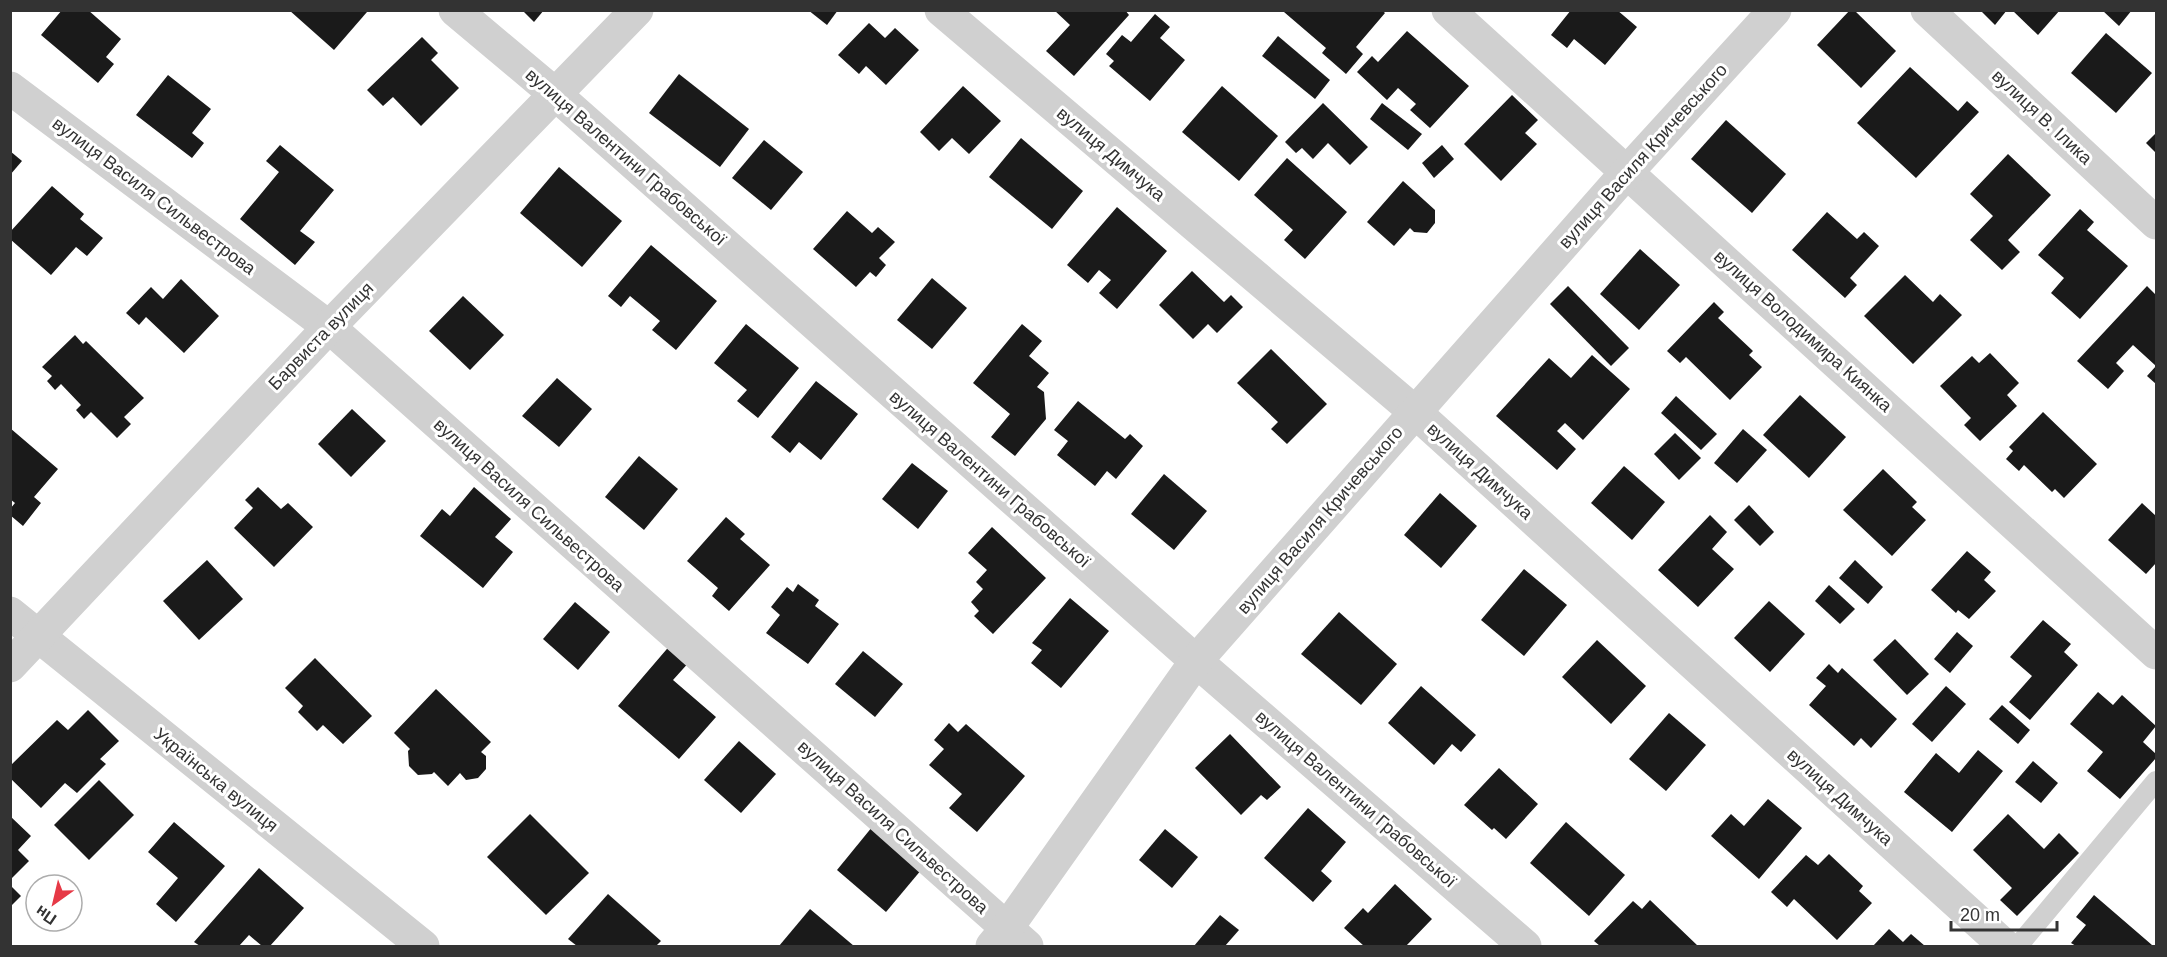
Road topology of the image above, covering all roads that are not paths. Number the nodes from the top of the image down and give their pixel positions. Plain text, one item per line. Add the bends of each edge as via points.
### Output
1 (455, 10) edge
2 (637, 10) edge
3 (941, 10) edge
4 (1448, 10) edge
5 (1775, 10) edge
6 (1927, 10) edge
7 (10, 88) edge
8 (555, 94) junction
9 (1627, 172) junction
10 (2157, 223) edge
11 (328, 327) junction
12 (1415, 412) junction
13 (10, 613) edge
14 (39, 637) junction
15 (2157, 653) edge
16 (1196, 660) junction
17 (10, 666) edge
18 (2157, 781) edge
19 (1009, 940) edge
20 (423, 946) edge
21 (1525, 946) edge
22 (2005, 946) edge
23 (2018, 946) edge

1 - 8 street, вулиця Валентини Грабовської
2 - 8 street, Барвиста вулиця
3 - 12 street, вулиця Димчука
4 - 9 street, вулиця Володимира Киянка
5 - 9 street, вулиця Василя Кричевського
6 - 10 street, вулиця В. Ілика
7 - 11 street, вулиця Василя Сильвестрова
8 - 11 street, Барвиста вулиця
8 - 16 street, вулиця Валентини Грабовської
9 - 12 street, вулиця Василя Кричевського
9 - 15 street, вулиця Володимира Киянка
11 - 14 street, Барвиста вулиця
11 - 19 street, вулиця Василя Сильвестрова
12 - 16 street, вулиця Василя Кричевського
12 - 22 street, вулиця Димчука
13 - 14 street, Українська вулиця
14 - 17 street, Барвиста вулиця
14 - 20 street, Українська вулиця
16 - 19 street, вулиця Василя Кричевського
16 - 21 street, вулиця Валентини Грабовської
18 - 23 lane

